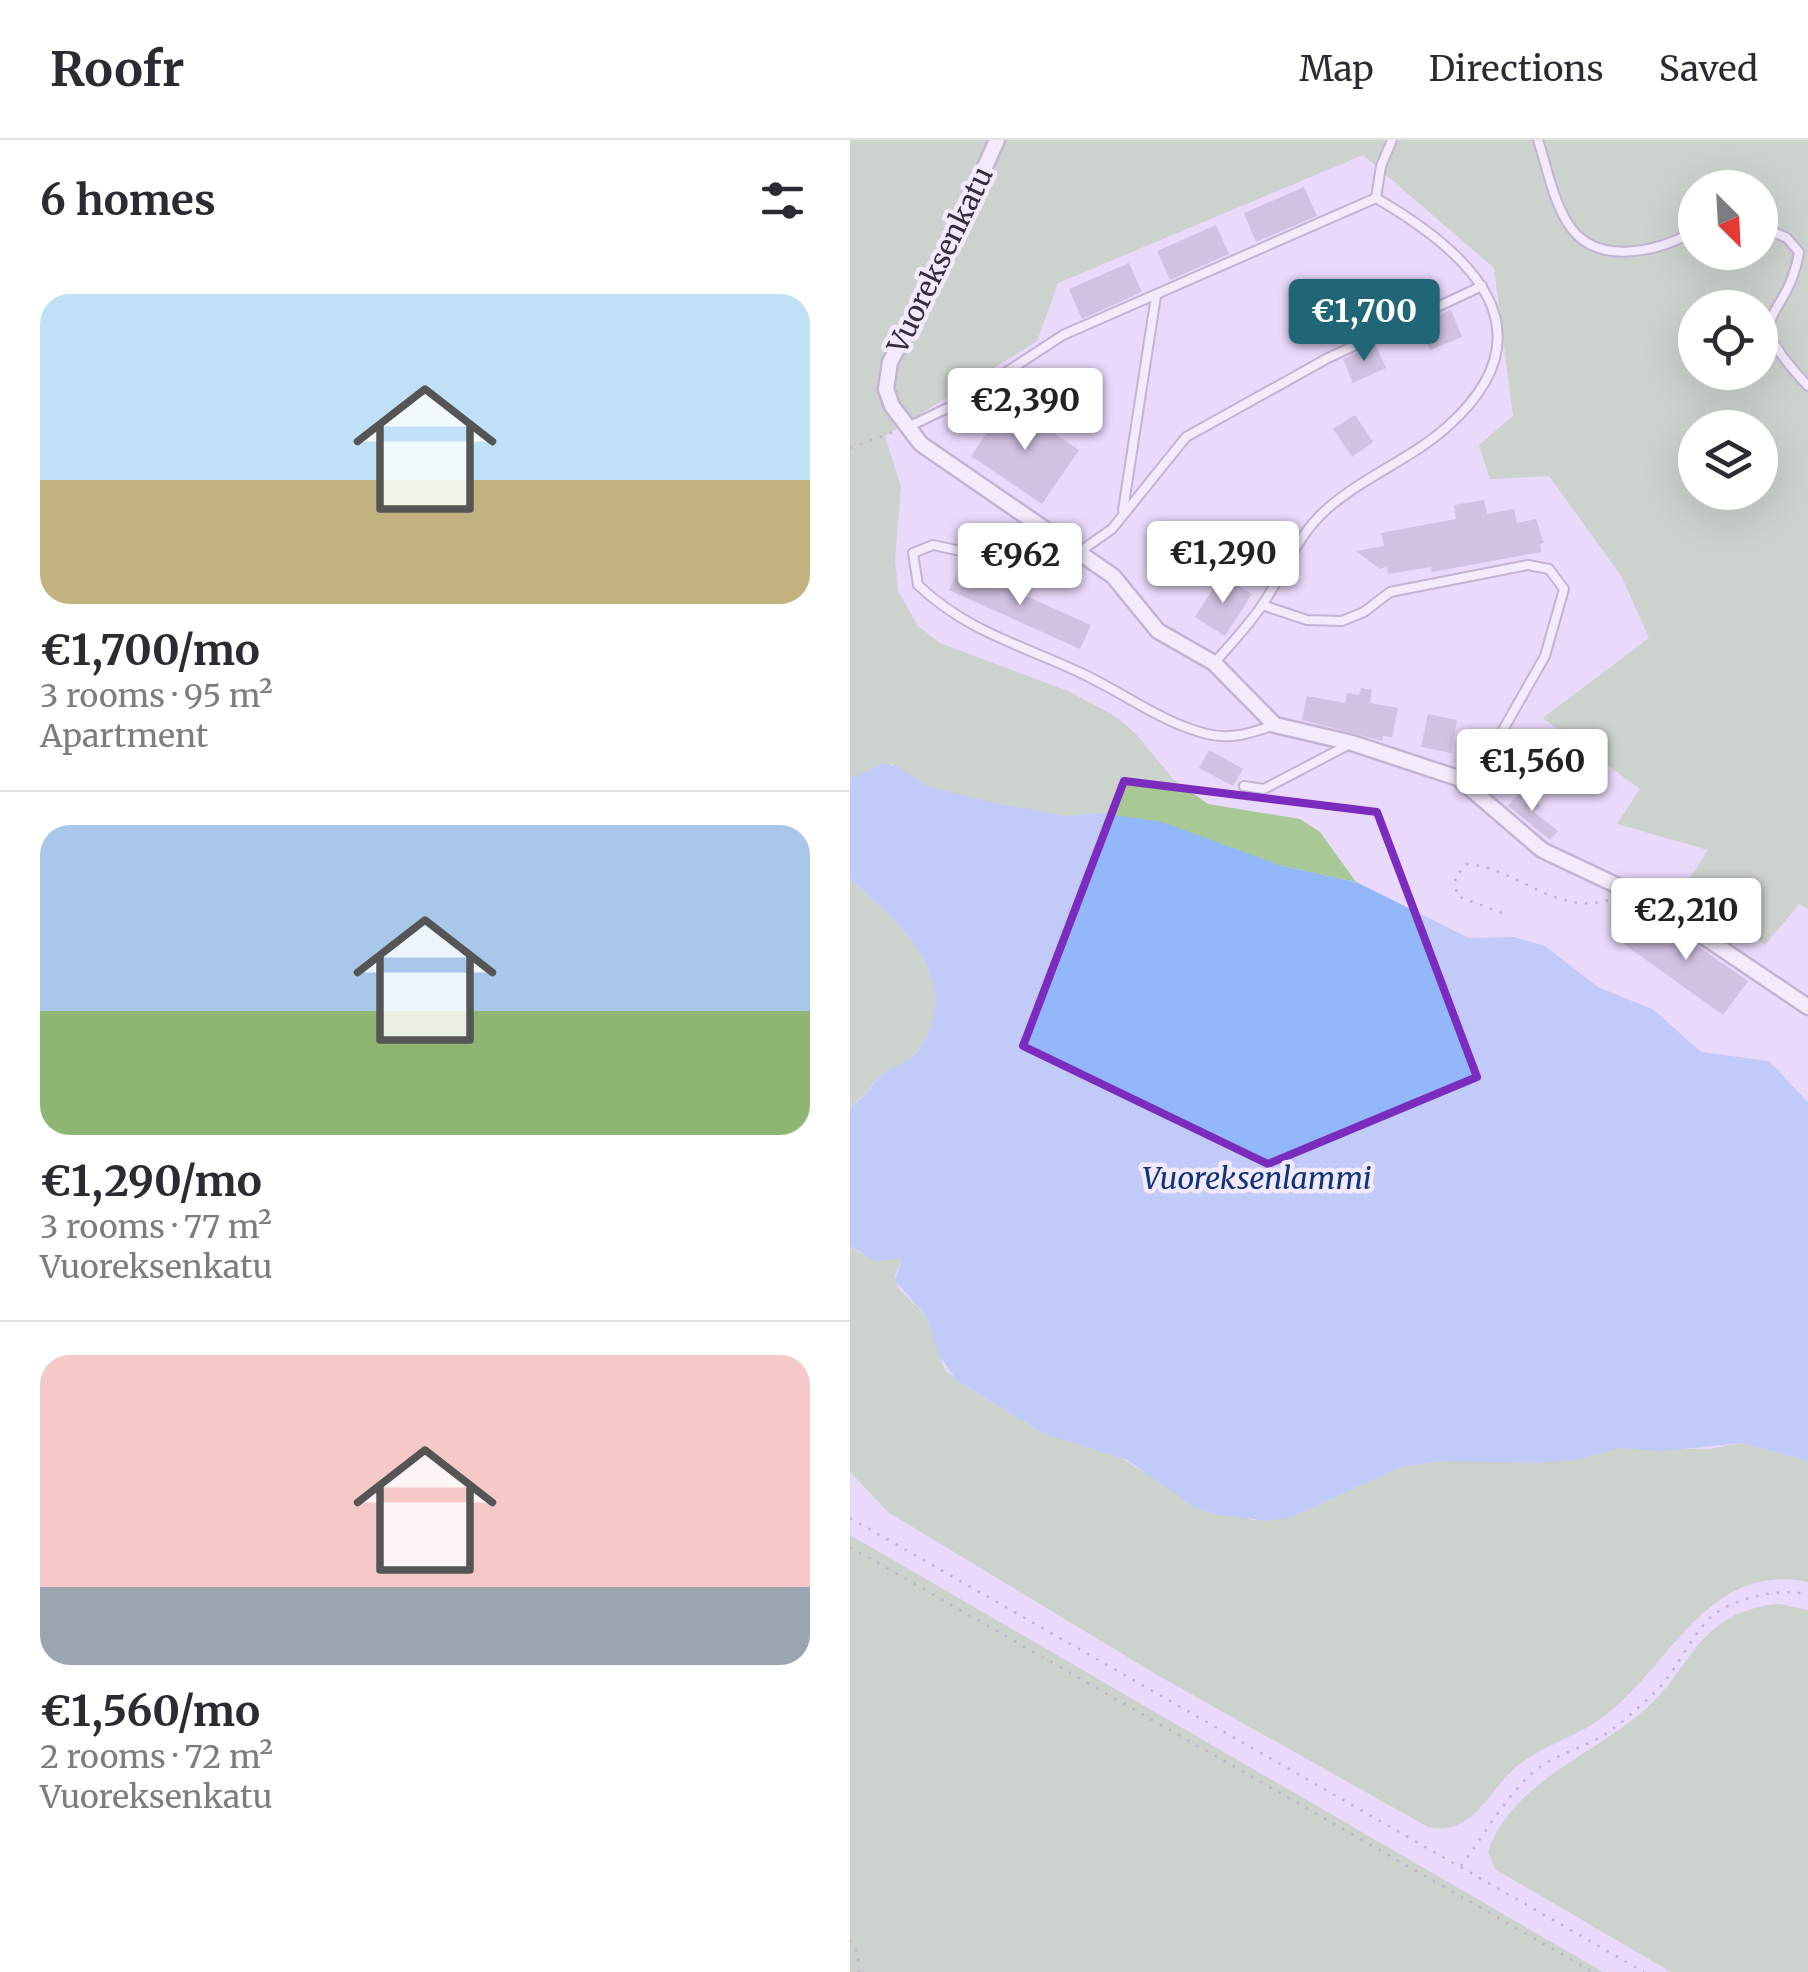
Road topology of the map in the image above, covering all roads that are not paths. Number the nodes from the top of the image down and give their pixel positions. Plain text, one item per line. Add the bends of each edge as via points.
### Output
1 (997, 140) edge
2 (1392, 140) edge
3 (1538, 140) edge
4 (1376, 198) junction
5 (1778, 234) edge
6 (1678, 238) edge
7 (1804, 252) edge
8 (1482, 286) junction
9 (1156, 296) junction
10 (1808, 386) edge
11 (906, 428) junction
12 (1123, 510) junction
13 (1079, 554) junction
14 (1262, 604) junction
15 (1214, 662) junction
16 (1274, 725) junction
17 (1352, 743) junction
18 (1244, 786) dead end
19 (1470, 788) junction
20 (1808, 1007) edge

1 - 11 street, Vuoreksenkatu via 890,362 886,389
2 - 4 lane
3 - 6 lane via 1556,203 1589,244 1628,252
4 - 8 lane via 1450,246
4 - 9 lane
5 - 7 lane
7 - 10 lane via 1769,330 1772,344
8 - 12 lane via 1328,358 1186,437
8 - 14 lane via 1498,333 1483,384 1444,429 1328,508
9 - 11 lane via 1063,335 962,401
9 - 12 lane
11 - 13 street, Vuoreksenkatu
12 - 13 lane via 1112,529
13 - 15 street, Vuoreksenkatu via 1113,576 1158,631
13 - 16 lane via 1026,564 933,545 918,548 911,561 918,586 1003,644 1079,672 1205,733 1232,737
14 - 15 lane
14 - 19 lane via 1306,620 1342,621 1390,592 1528,565 1549,570 1564,589 1553,639
15 - 16 street, Vuoreksenkatu
16 - 17 street
17 - 18 lane via 1278,784 1254,791
17 - 19 street via 1458,778
19 - 20 street via 1542,850 1632,892

